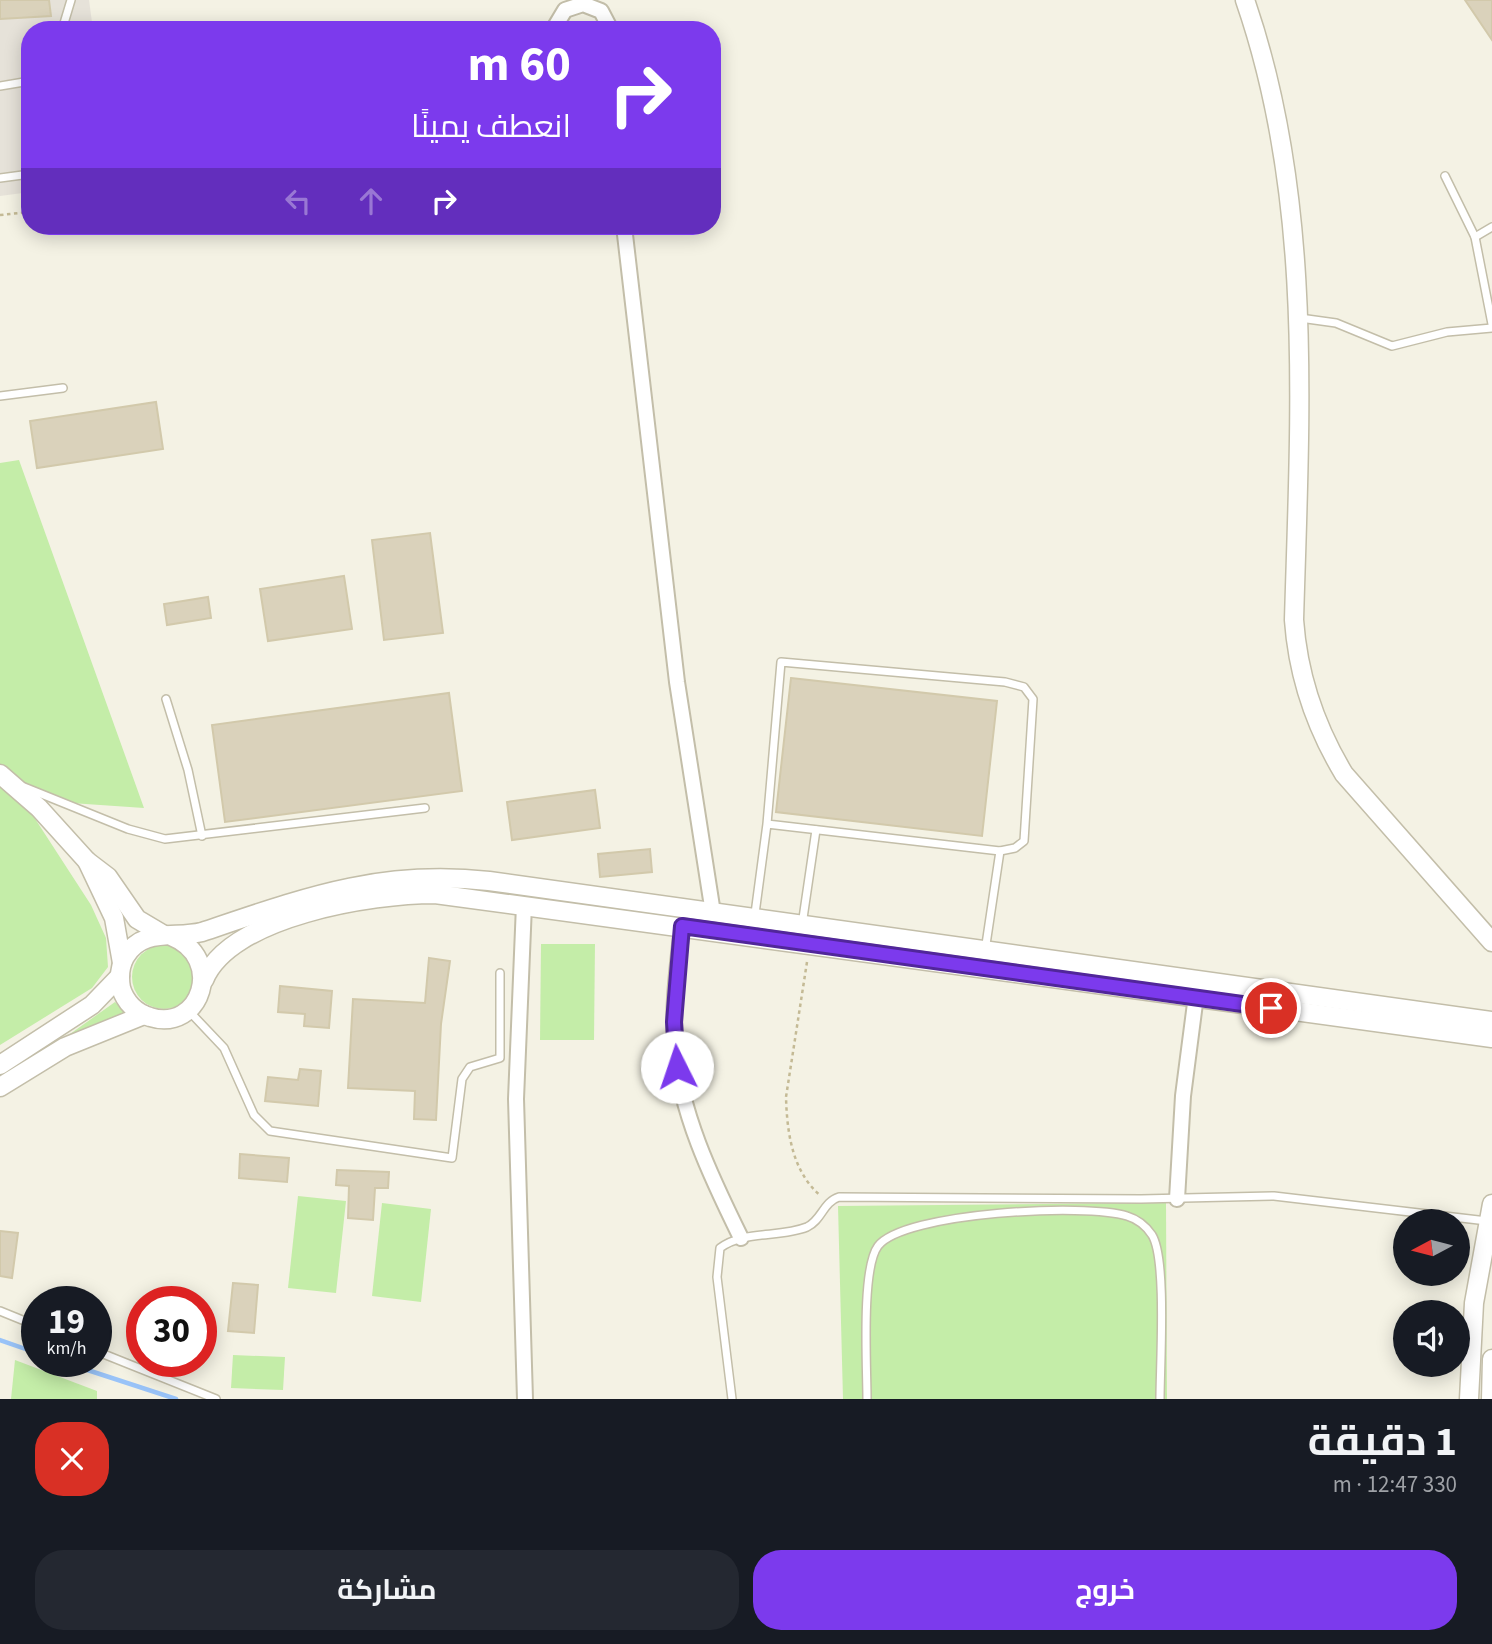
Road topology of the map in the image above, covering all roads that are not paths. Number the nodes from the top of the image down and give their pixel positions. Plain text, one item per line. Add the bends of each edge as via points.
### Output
1 (71, 0) edge
2 (602, 0) edge
3 (1245, 0) edge
4 (569, 4) edge
5 (65, 21) edge
6 (559, 21) edge
7 (607, 21) edge
8 (609, 21) edge
9 (21, 82) edge
10 (0, 86) edge
11 (21, 175) edge
12 (1446, 176) dead end
13 (0, 178) edge
14 (1492, 226) edge
15 (625, 235) edge
16 (1475, 237) junction
17 (1298, 318) junction
18 (1492, 326) edge
19 (63, 388) dead end
20 (0, 396) edge
21 (166, 699) dead end
22 (4, 777) edge
23 (425, 807) dead end
24 (767, 824) junction
25 (816, 830) junction
26 (202, 836) junction
27 (1000, 851) junction
28 (87, 861) junction
29 (524, 905) junction
30 (713, 913) junction
31 (682, 926) junction
32 (752, 927) junction
33 (168, 935) junction
34 (804, 937) junction
35 (1492, 942) edge
36 (984, 959) junction
37 (121, 970) junction
38 (500, 973) dead end
39 (204, 979) junction
40 (1197, 988) junction
41 (188, 1010) junction
42 (144, 1015) junction
43 (1492, 1021) edge
44 (1492, 1038) edge
45 (0, 1065) edge
46 (0, 1087) edge
47 (1177, 1199) junction
48 (1490, 1213) edge
49 (741, 1238) junction
50 (0, 1311) edge
51 (21, 1320) edge
52 (112, 1357) edge
53 (1492, 1359) edge
54 (216, 1399) edge
55 (525, 1399) edge
56 (732, 1399) edge
57 (867, 1399) edge
58 (1160, 1399) edge
59 (1469, 1399) edge
60 (1491, 1399) edge

1 - 5 lane
2 - 8 street
3 - 17 street via 1260,43 1283,152
4 - 6 street
4 - 7 street via 593,6
9 - 10 lane
11 - 13 lane
12 - 16 lane
14 - 16 lane
15 - 30 street via 677,682
16 - 18 lane
17 - 18 lane via 1336,323 1392,346
17 - 35 street via 1294,620 1304,688 1344,774
19 - 20 lane
21 - 26 lane
22 - 26 lane via 128,829 166,839
22 - 28 street
23 - 26 lane
24 - 25 lane
24 - 27 lane via 781,662 1005,682 1024,687 1033,699 1024,841
24 - 32 lane
25 - 27 lane
25 - 34 lane
27 - 36 lane
28 - 33 street via 108,877 137,919
28 - 37 street via 114,918
29 - 31 street
29 - 39 street via 435,894 339,903 291,918 228,947
29 - 55 street via 516,1099
30 - 32 street
30 - 33 street via 489,881 418,877 341,887 202,932
31 - 32 street
31 - 49 street via 674,1022 677,1067 706,1159
32 - 34 street
33 - 37 street via 134,945
33 - 39 street via 192,947
34 - 36 street
36 - 40 street
37 - 42 street via 127,999
37 - 45 street via 92,1005
38 - 41 lane via 500,1058 470,1067 462,1079 452,1158 270,1131 254,1115 223,1048
39 - 41 street
40 - 43 street
40 - 44 street
40 - 47 street via 1183,1096
41 - 42 street via 166,1018
42 - 46 street via 65,1047
47 - 48 lane via 1275,1196
47 - 49 lane via 839,1197 829,1203 816,1223 771,1236
48 - 59 street via 1474,1303
49 - 56 lane via 720,1248 716,1266
50 - 51 lane
52 - 54 lane
53 - 60 street
57 - 58 lane via 869,1279 878,1246 892,1234 918,1227 1030,1211 1120,1214 1136,1219 1150,1233 1158,1261

